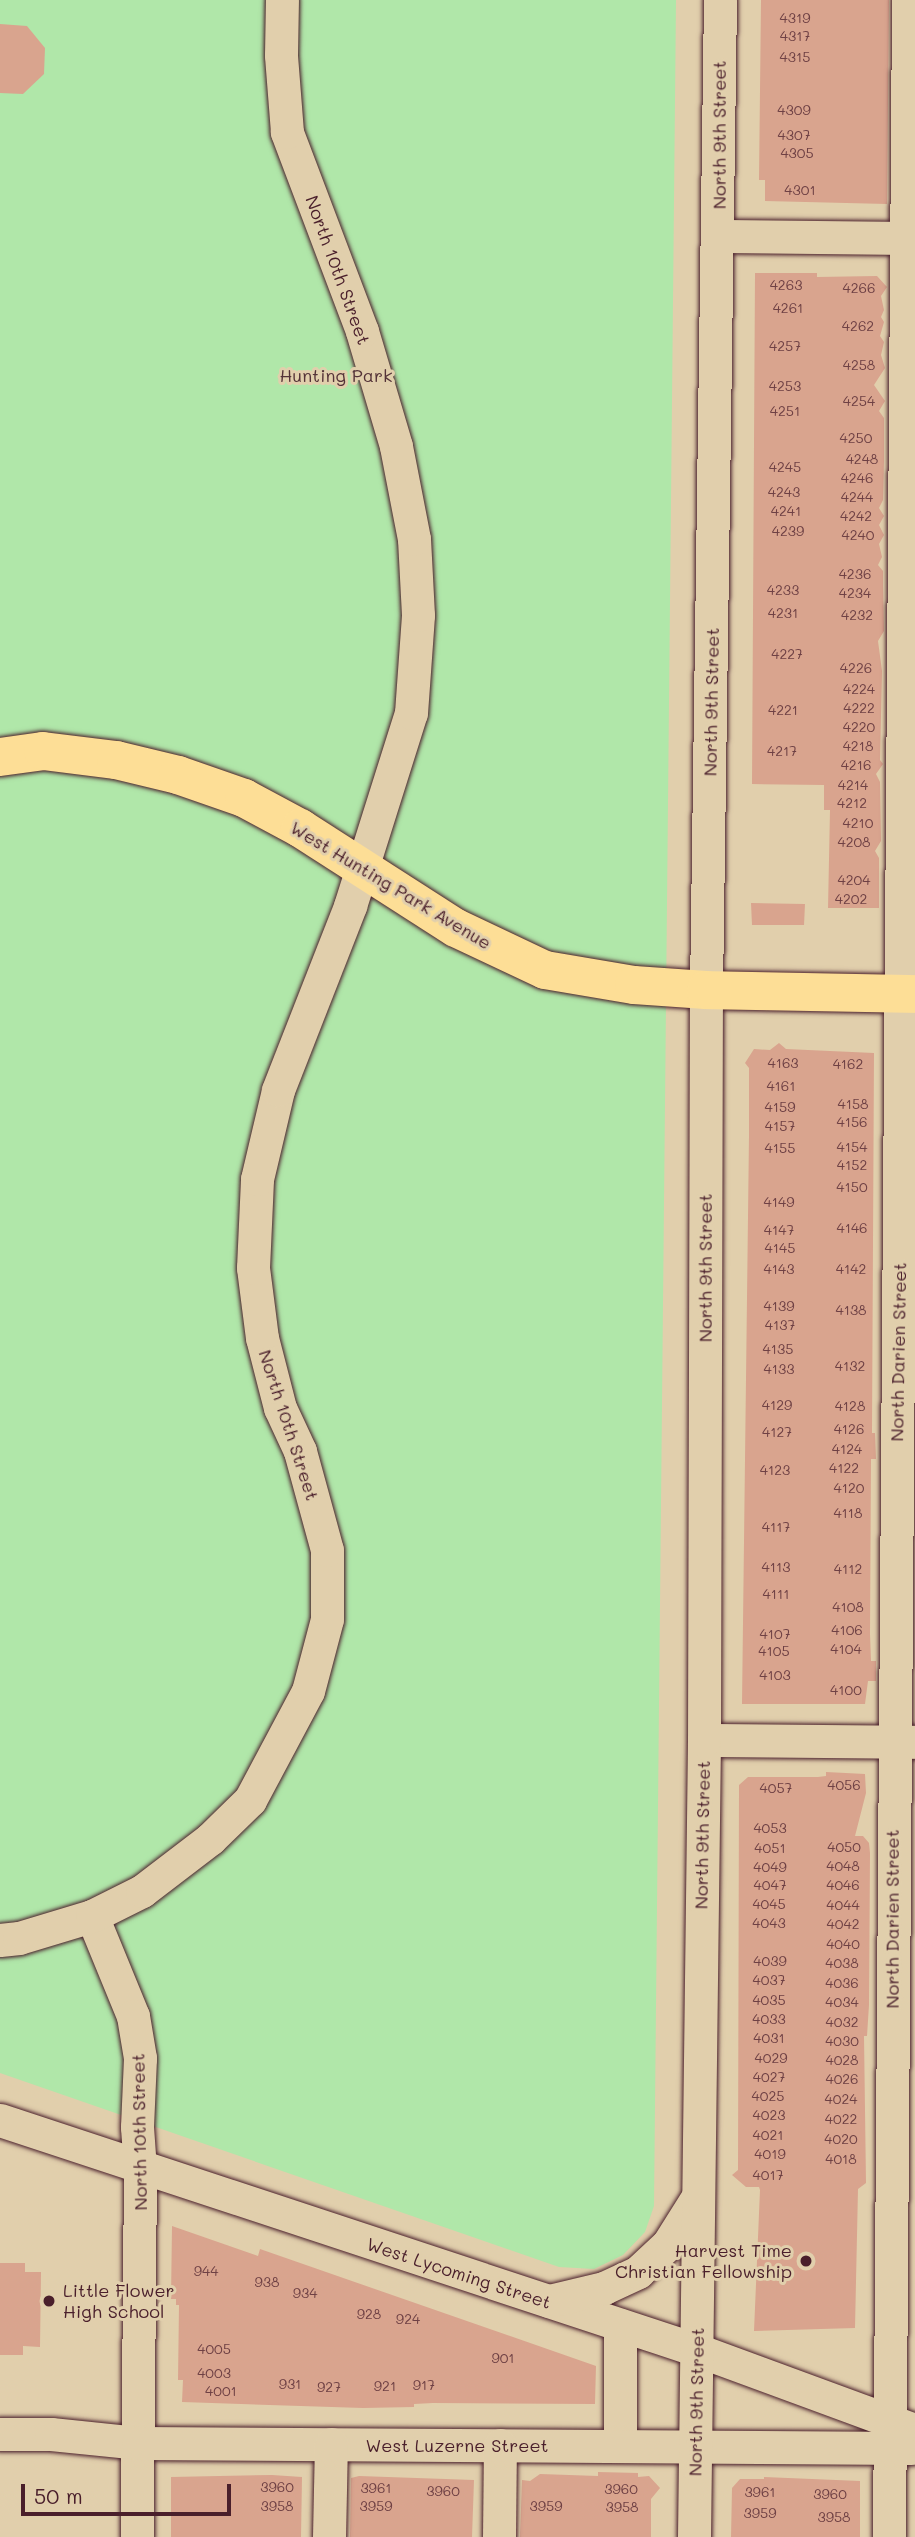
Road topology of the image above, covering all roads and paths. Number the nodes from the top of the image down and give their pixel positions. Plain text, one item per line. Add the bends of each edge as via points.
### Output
1 (282, 0) edge
2 (720, 0) edge
3 (908, 0) edge
4 (719, 236) junction
5 (910, 238) edge
6 (0, 757) edge
7 (363, 868) junction
8 (706, 990) junction
9 (907, 994) edge
10 (704, 1740) junction
11 (904, 1742) edge
12 (92, 1916) junction
13 (0, 1940) edge
14 (0, 2120) edge
15 (140, 2169) junction
16 (697, 2198) junction
17 (548, 2302) junction
18 (620, 2325) junction
19 (696, 2350) junction
20 (0, 2434) edge
21 (902, 2436) edge
22 (138, 2443) junction
23 (331, 2444) junction
24 (500, 2445) junction
25 (620, 2446) junction
26 (695, 2446) junction
27 (137, 2537) edge
28 (329, 2537) edge
29 (499, 2537) edge
30 (694, 2537) edge
31 (889, 2537) edge

1 - 7 street, North 10th Street via 288,132 362,331 396,446 414,538 418,615 411,713
2 - 4 street, North 9th Street
3 - 5 street, North Darien Street
4 - 5 street
4 - 8 street, North 9th Street
5 - 9 street, North Darien Street
6 - 7 main road, West Hunting Park Avenue via 43,751 116,760 178,775 244,798
7 - 8 main road, West Hunting Park Avenue via 456,928 545,971
7 - 12 street, North 10th Street via 278,1090 257,1179 253,1268 262,1338 327,1550 327,1619 308,1690 250,1800 210,1839 142,1891
8 - 9 main road, West Hunting Park Avenue
8 - 10 street, North 9th Street
9 - 11 street, North Darien Street
10 - 11 street
10 - 16 street, North 9th Street
11 - 21 street, North Darien Street
12 - 13 street
12 - 15 street, North 10th Street via 133,2016 140,2058
14 - 15 street, West Lycoming Street
15 - 17 street, West Lycoming Street
15 - 22 street, North 10th Street
16 - 17 street via 668,2244 638,2272 604,2288
16 - 19 street, North 9th Street
17 - 18 street, West Lycoming Street
18 - 19 street, West Lycoming Street
18 - 25 street
19 - 21 street, West Lycoming Street
19 - 26 street, North 9th Street
20 - 22 street, West Luzerne Street
21 - 26 street, West Luzerne Street
21 - 31 street, North Darien Street
22 - 23 street, West Luzerne Street
22 - 27 street, North 10th Street
23 - 24 street, West Luzerne Street
23 - 28 street
24 - 25 street, West Luzerne Street
24 - 29 street
25 - 26 street, West Luzerne Street
26 - 30 street, North 9th Street

